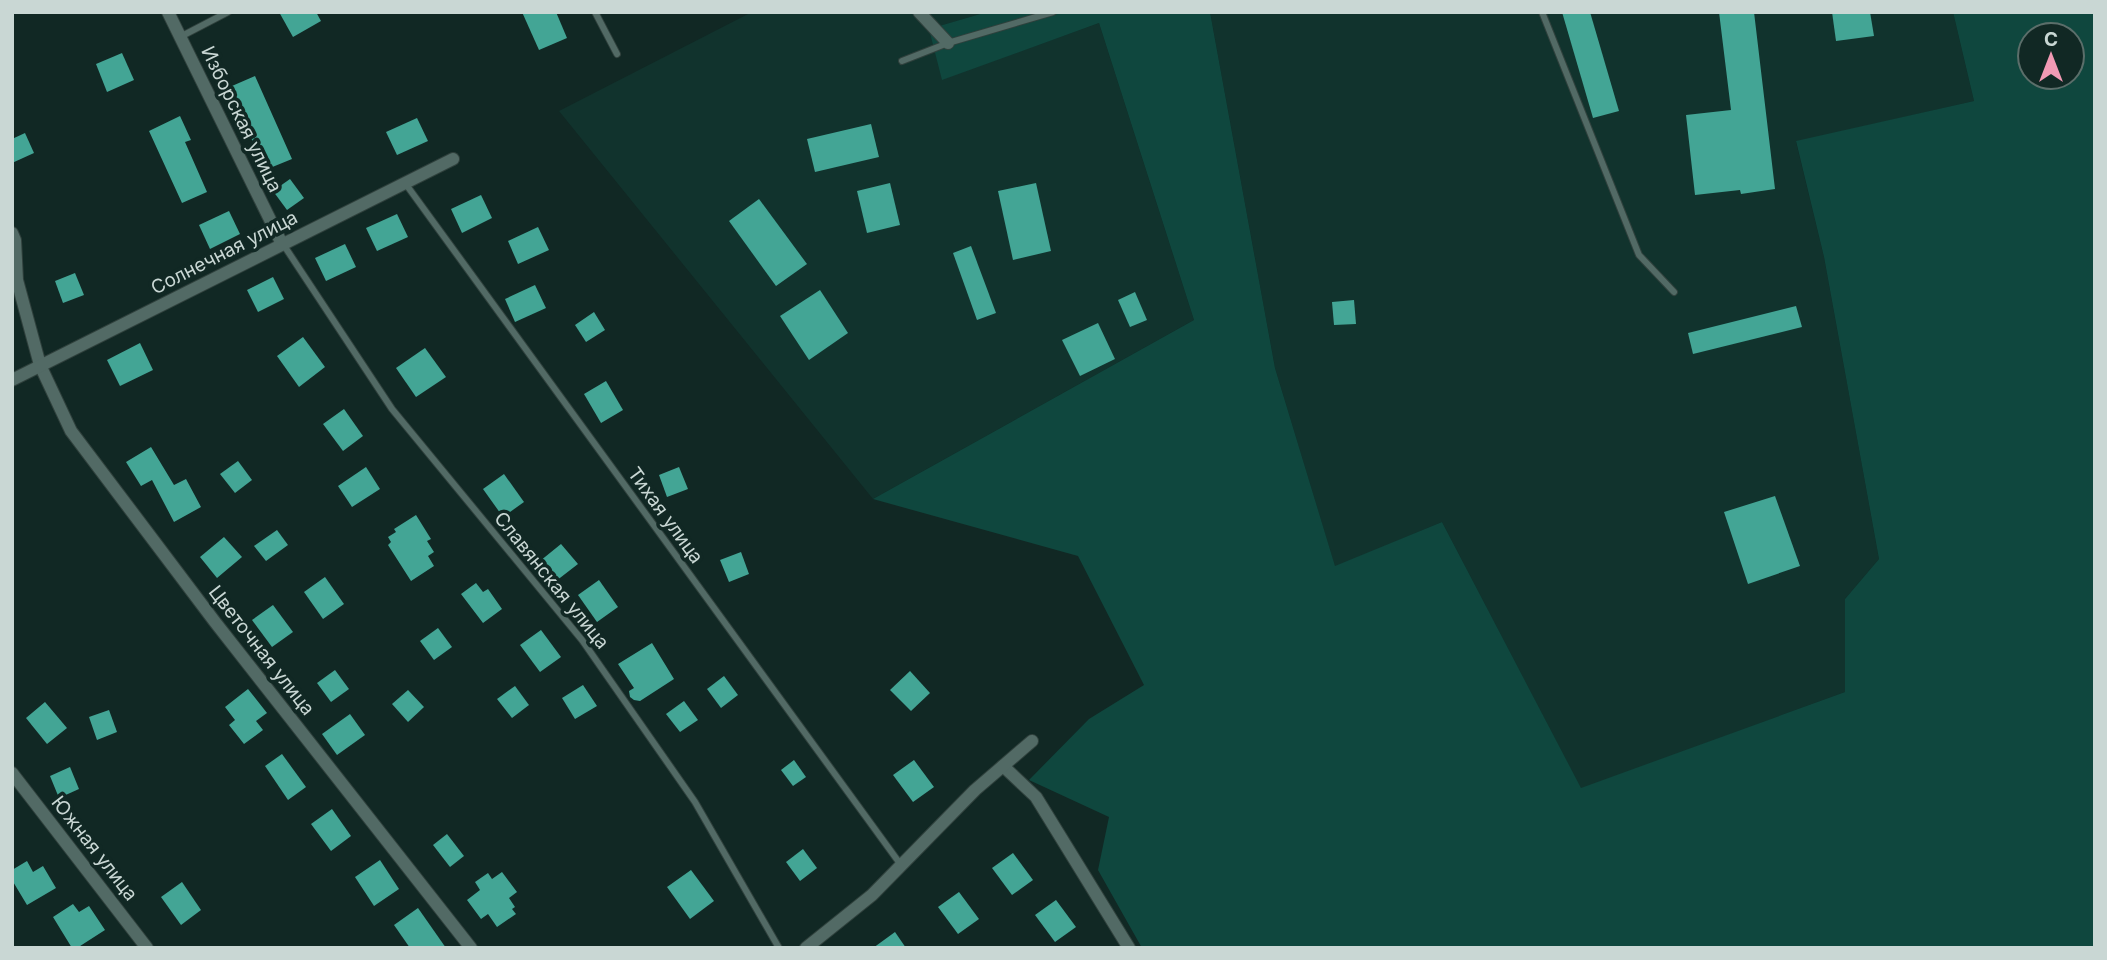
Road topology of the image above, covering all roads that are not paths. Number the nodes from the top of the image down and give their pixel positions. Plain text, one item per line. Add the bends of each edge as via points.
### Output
1 (168, 12) edge
2 (228, 12) edge
3 (596, 12) edge
4 (919, 12) edge
5 (1053, 12) edge
6 (1542, 12) edge
7 (180, 37) junction
8 (948, 43) junction
9 (617, 54) dead end
10 (902, 61) dead end
11 (453, 159) dead end
12 (405, 183) junction
13 (12, 233) edge
14 (282, 244) junction
15 (1674, 292) dead end
16 (40, 365) junction
17 (12, 380) edge
18 (1032, 741) dead end
19 (1003, 766) junction
20 (12, 773) edge
21 (901, 865) junction
22 (147, 948) edge
23 (471, 948) edge
24 (779, 948) edge
25 (806, 948) edge
26 (1129, 948) edge

1 - 7 street, Изборская улица
2 - 7 lane
3 - 9 lane
4 - 8 street
5 - 8 lane
6 - 15 lane via 1639,255
7 - 14 street, Изборская улица
8 - 10 lane
11 - 12 street, Солнечная улица
12 - 14 street, Солнечная улица
12 - 21 lane, Тихая улица
13 - 16 street, Цветочная улица via 17,280
14 - 16 street, Солнечная улица
14 - 24 lane, Славянская улица via 392,409 582,640 695,802
16 - 17 street, Солнечная улица
16 - 23 street, Цветочная улица via 79,442
18 - 19 street
19 - 21 street
19 - 26 street via 1036,797
20 - 22 street, Южная улица
21 - 25 street via 872,895

